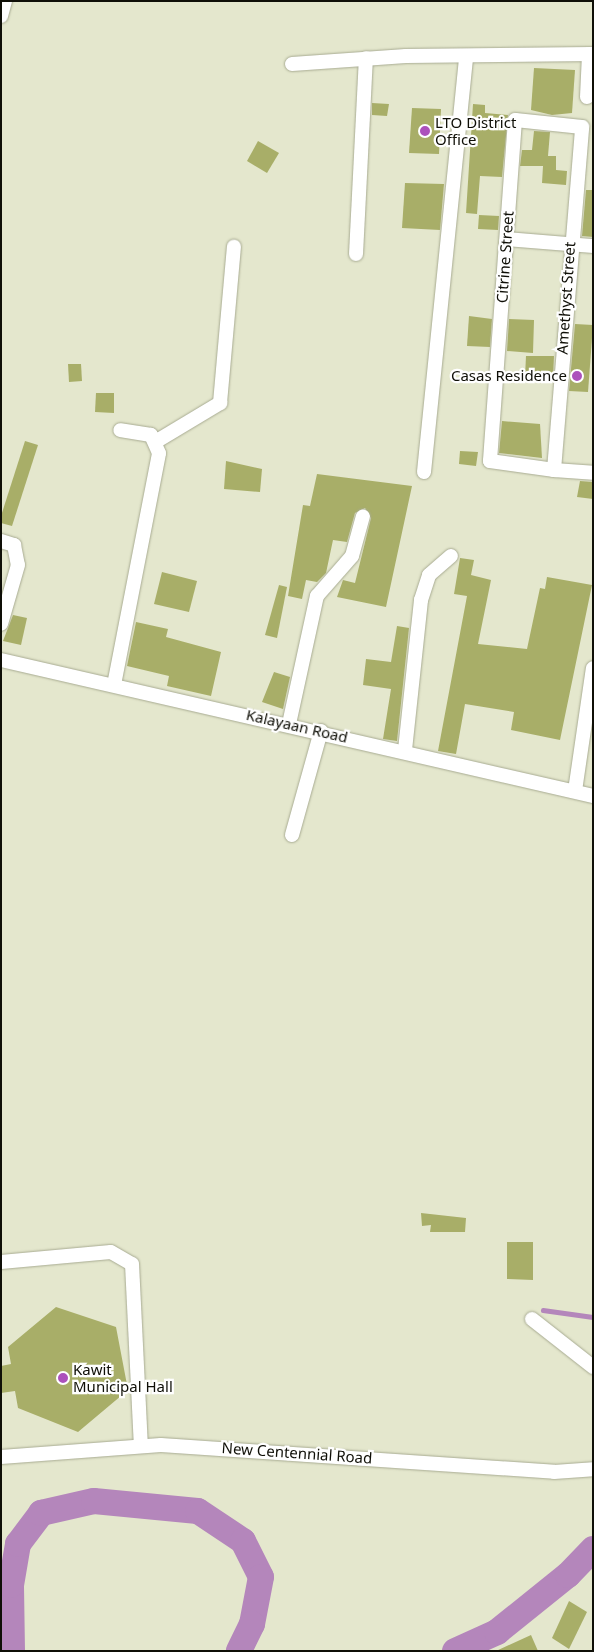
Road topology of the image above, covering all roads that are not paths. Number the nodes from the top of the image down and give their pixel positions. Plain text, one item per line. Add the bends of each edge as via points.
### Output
1 (5, 1) edge
2 (1, 16) edge
3 (591, 54) edge
4 (466, 56) junction
5 (366, 58) junction
6 (292, 64) dead end
7 (588, 97) dead end
8 (582, 127) joint
9 (507, 239) junction
10 (570, 245) junction
11 (593, 246) edge
12 (234, 247) dead end
13 (356, 254) dead end
14 (120, 430) dead end
15 (157, 441) junction
16 (554, 470) junction
17 (424, 472) dead end
18 (593, 473) edge
19 (363, 516) dead end
20 (1, 541) edge
21 (451, 556) dead end
22 (1, 624) edge
23 (1, 660) edge
24 (593, 668) edge
25 (114, 684) junction
26 (289, 724) junction
27 (321, 731) junction
28 (405, 750) junction
29 (575, 791) junction
30 (593, 796) edge
31 (292, 835) dead end
32 (1, 1262) edge
33 (532, 1319) dead end
34 (593, 1367) edge
35 (141, 1446) junction
36 (1, 1457) edge
37 (593, 1469) edge

1 - 2 street
3 - 4 street
3 - 7 street
4 - 5 street
4 - 17 street
5 - 6 street
5 - 13 street
8 - 9 street, Citrine Street via 515,120
8 - 10 street, Amethyst Street
9 - 10 street
9 - 16 street, Citrine Street via 490,461
10 - 11 street
10 - 16 street, Amethyst Street
12 - 15 street via 220,403
14 - 15 street via 147,433
15 - 25 street via 157,466
16 - 18 street
19 - 26 street via 352,556 317,596
20 - 22 street via 14,545 18,565
21 - 28 street via 429,576 421,600
23 - 25 street, Kalayaan Road
24 - 29 street
25 - 26 street, Kalayaan Road
26 - 27 street, Kalayaan Road
27 - 28 street, Kalayaan Road
27 - 31 street
28 - 29 street, Kalayaan Road
29 - 30 street, Kalayaan Road
32 - 35 street via 111,1252 132,1264
33 - 34 street
35 - 36 street, New Centennial Road
35 - 37 street, New Centennial Road via 554,1472

